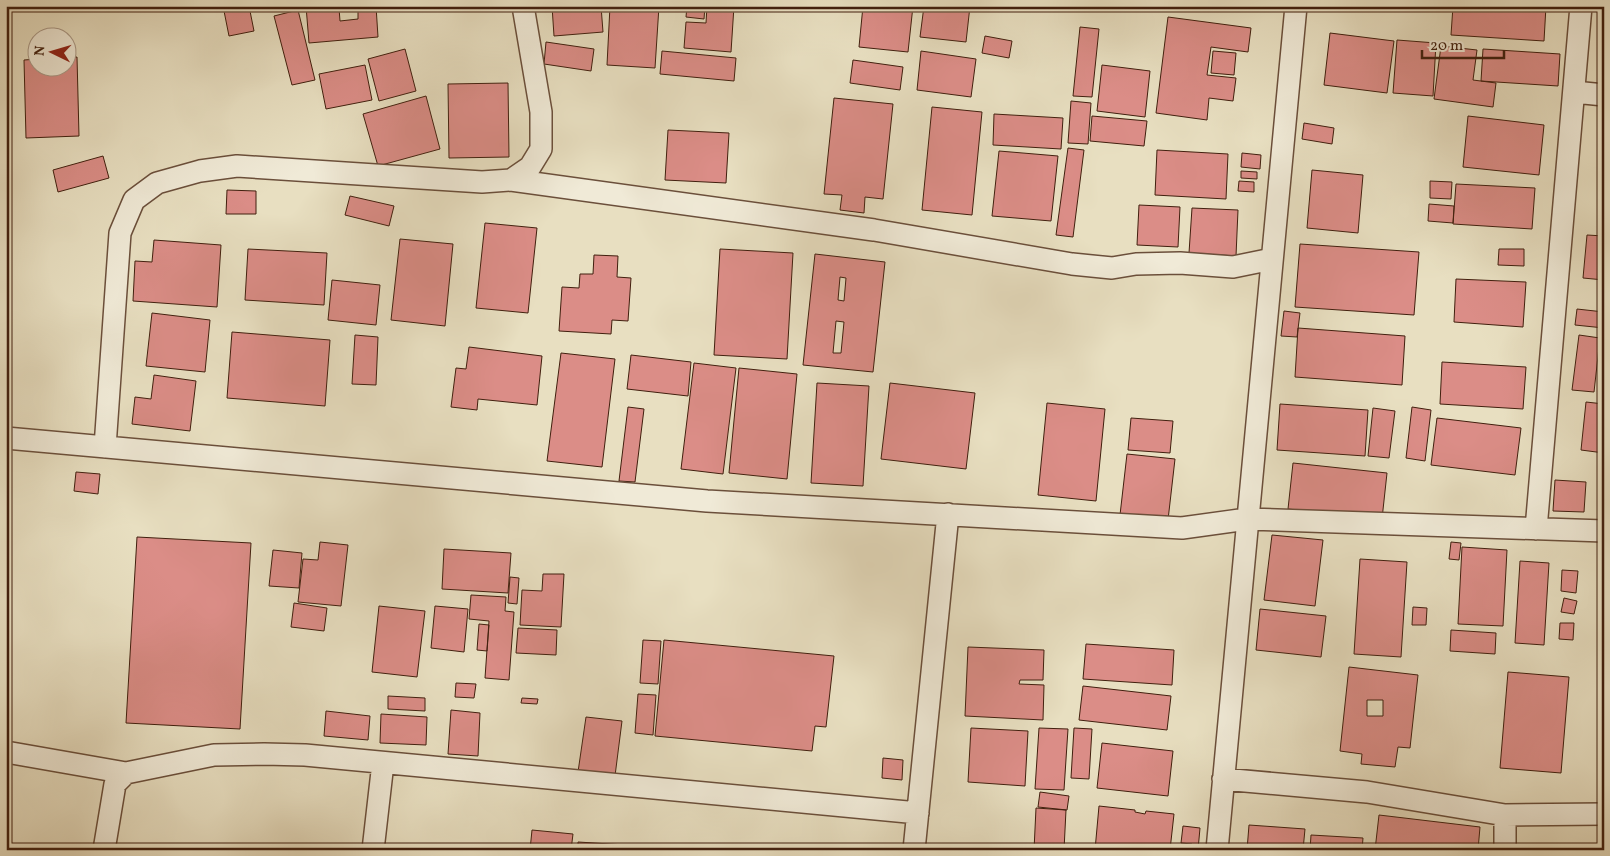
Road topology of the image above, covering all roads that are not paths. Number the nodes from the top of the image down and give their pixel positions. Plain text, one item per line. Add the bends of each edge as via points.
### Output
1 (523, 6) edge
2 (1296, 6) edge
3 (1581, 6) edge
4 (1574, 92) junction
5 (1604, 95) edge
6 (512, 180) junction
7 (1272, 259) junction
8 (6, 438) edge
9 (104, 447) junction
10 (948, 514) junction
11 (1247, 519) junction
12 (1536, 529) junction
13 (1604, 531) edge
14 (6, 752) edge
15 (383, 763) junction
16 (126, 773) junction
17 (1223, 779) junction
18 (918, 814) junction
19 (1604, 814) edge
20 (1505, 815) junction
21 (104, 850) edge
22 (373, 850) edge
23 (914, 850) edge
24 (1217, 850) edge
25 (1505, 850) edge

1 - 6 street via 541,112 541,149 530,167
2 - 7 street
3 - 4 street
4 - 5 street
4 - 12 street
6 - 7 street via 874,230 1072,264 1112,268 1180,263 1233,267
6 - 9 street via 482,182 237,166 158,183 134,200 120,233
7 - 11 street
8 - 9 street
9 - 10 street via 707,501
10 - 11 street via 1182,528
10 - 18 street
11 - 12 street
11 - 17 street
12 - 13 street
14 - 16 street
15 - 16 street via 305,755 214,755
15 - 18 street
15 - 22 street
16 - 21 street via 115,784
17 - 20 street via 1367,792
17 - 24 street
18 - 23 street
19 - 20 street
20 - 25 street

